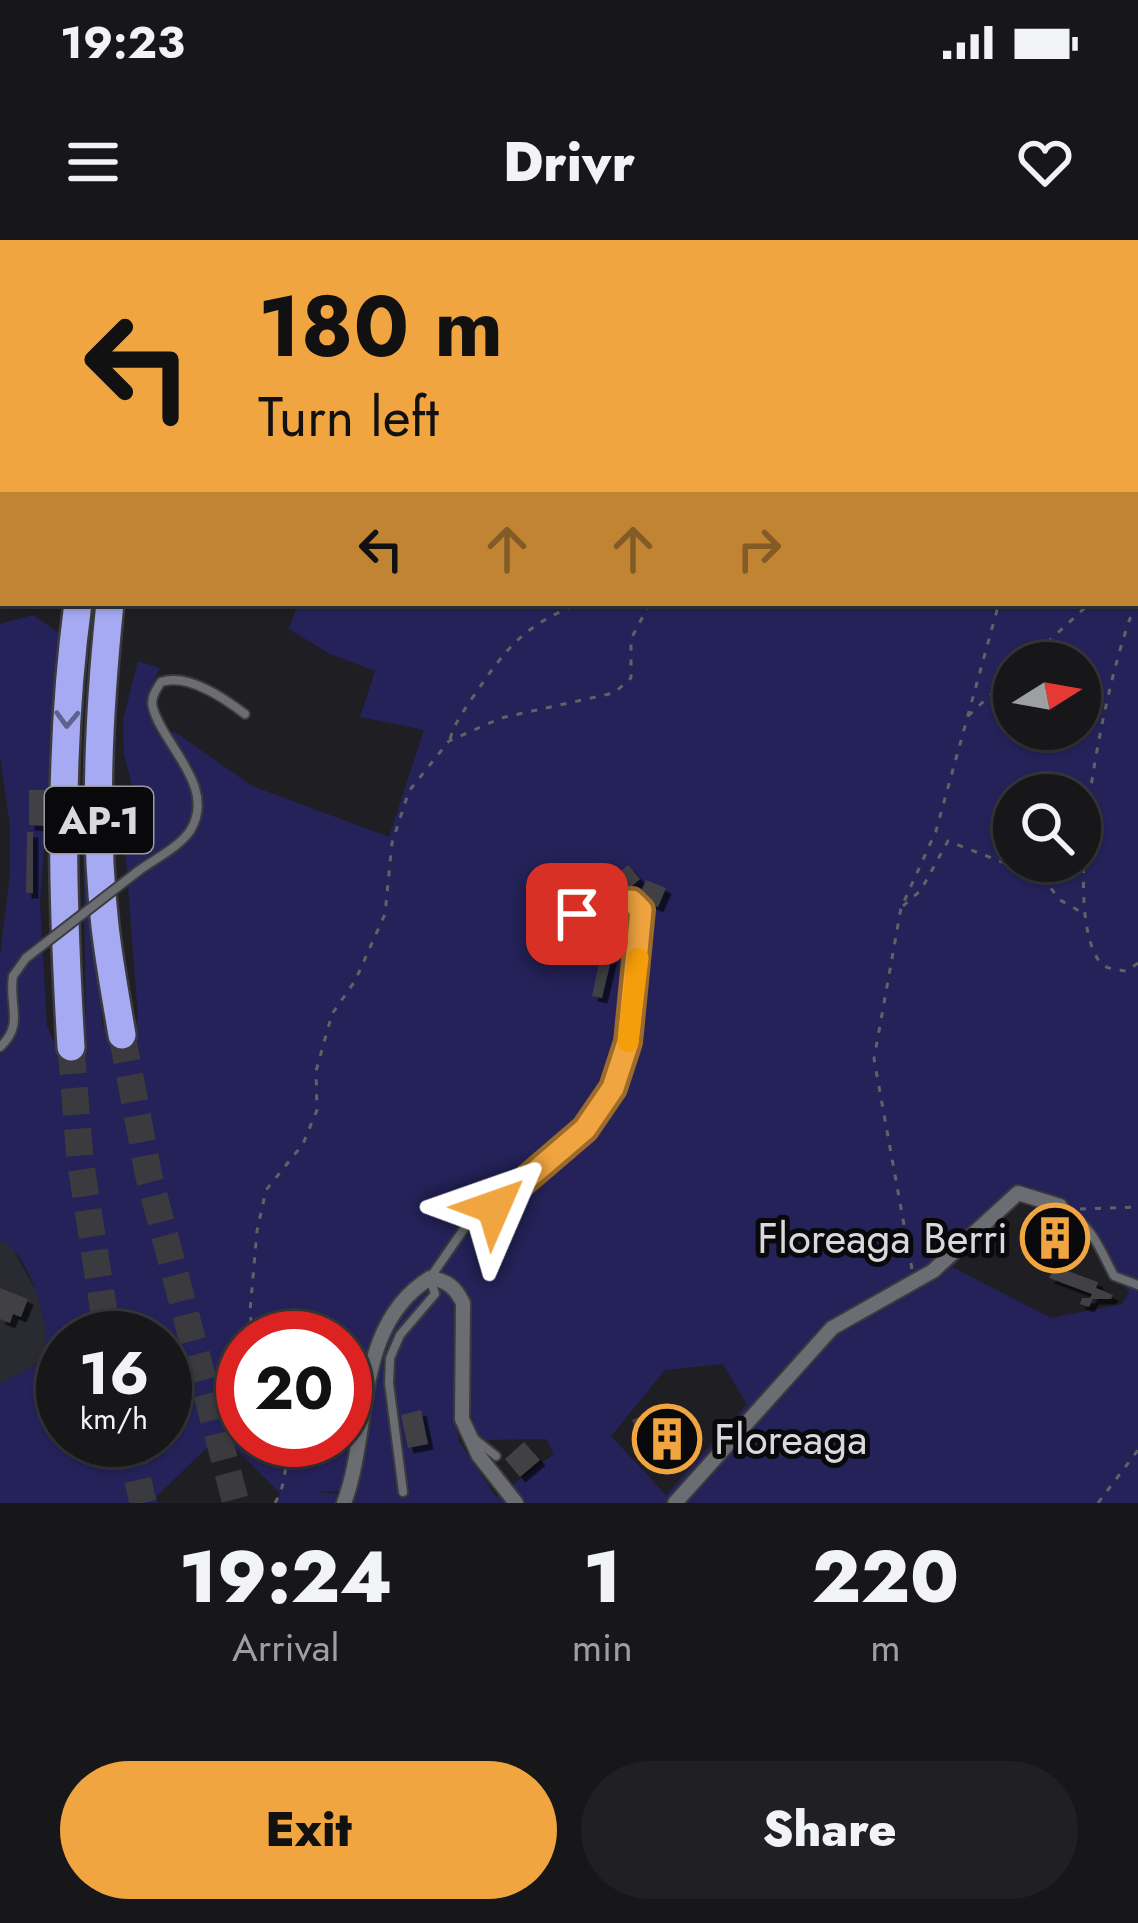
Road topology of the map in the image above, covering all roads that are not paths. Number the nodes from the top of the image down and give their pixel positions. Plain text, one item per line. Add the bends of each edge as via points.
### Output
1 (78, 606) edge
2 (110, 606) edge
3 (244, 714) dead end
4 (577, 914) dead end
5 (122, 1035) tunnel mouth
6 (0, 1047) edge
7 (71, 1047) tunnel mouth
8 (1060, 1206) joint
9 (430, 1278) junction
10 (1138, 1286) edge
11 (470, 1437) junction
12 (496, 1456) dead end
13 (403, 1492) dead end
14 (344, 1503) edge
15 (516, 1503) edge
16 (675, 1503) edge

1 -> 7 highway, AP-1 via 62,832
2 - 5 highway, AP-1 via 100,694 100,841
3 - 6 lane, bridge via 180,680 161,682 153,710 180,752 196,802 190,830 26,958 13,976 13,1033
4 - 9 lane via 606,912 622,901 641,910 624,1063 585,1129 466,1226
8 - 10 lane via 1095,1234 1114,1276
8 - 16 street via 1018,1193 933,1271 832,1328
9 - 11 street via 456,1288 463,1304 462,1419
9 - 13 lane via 435,1294 390,1358
9 - 14 street via 383,1329
11 - 12 lane
11 - 15 street

